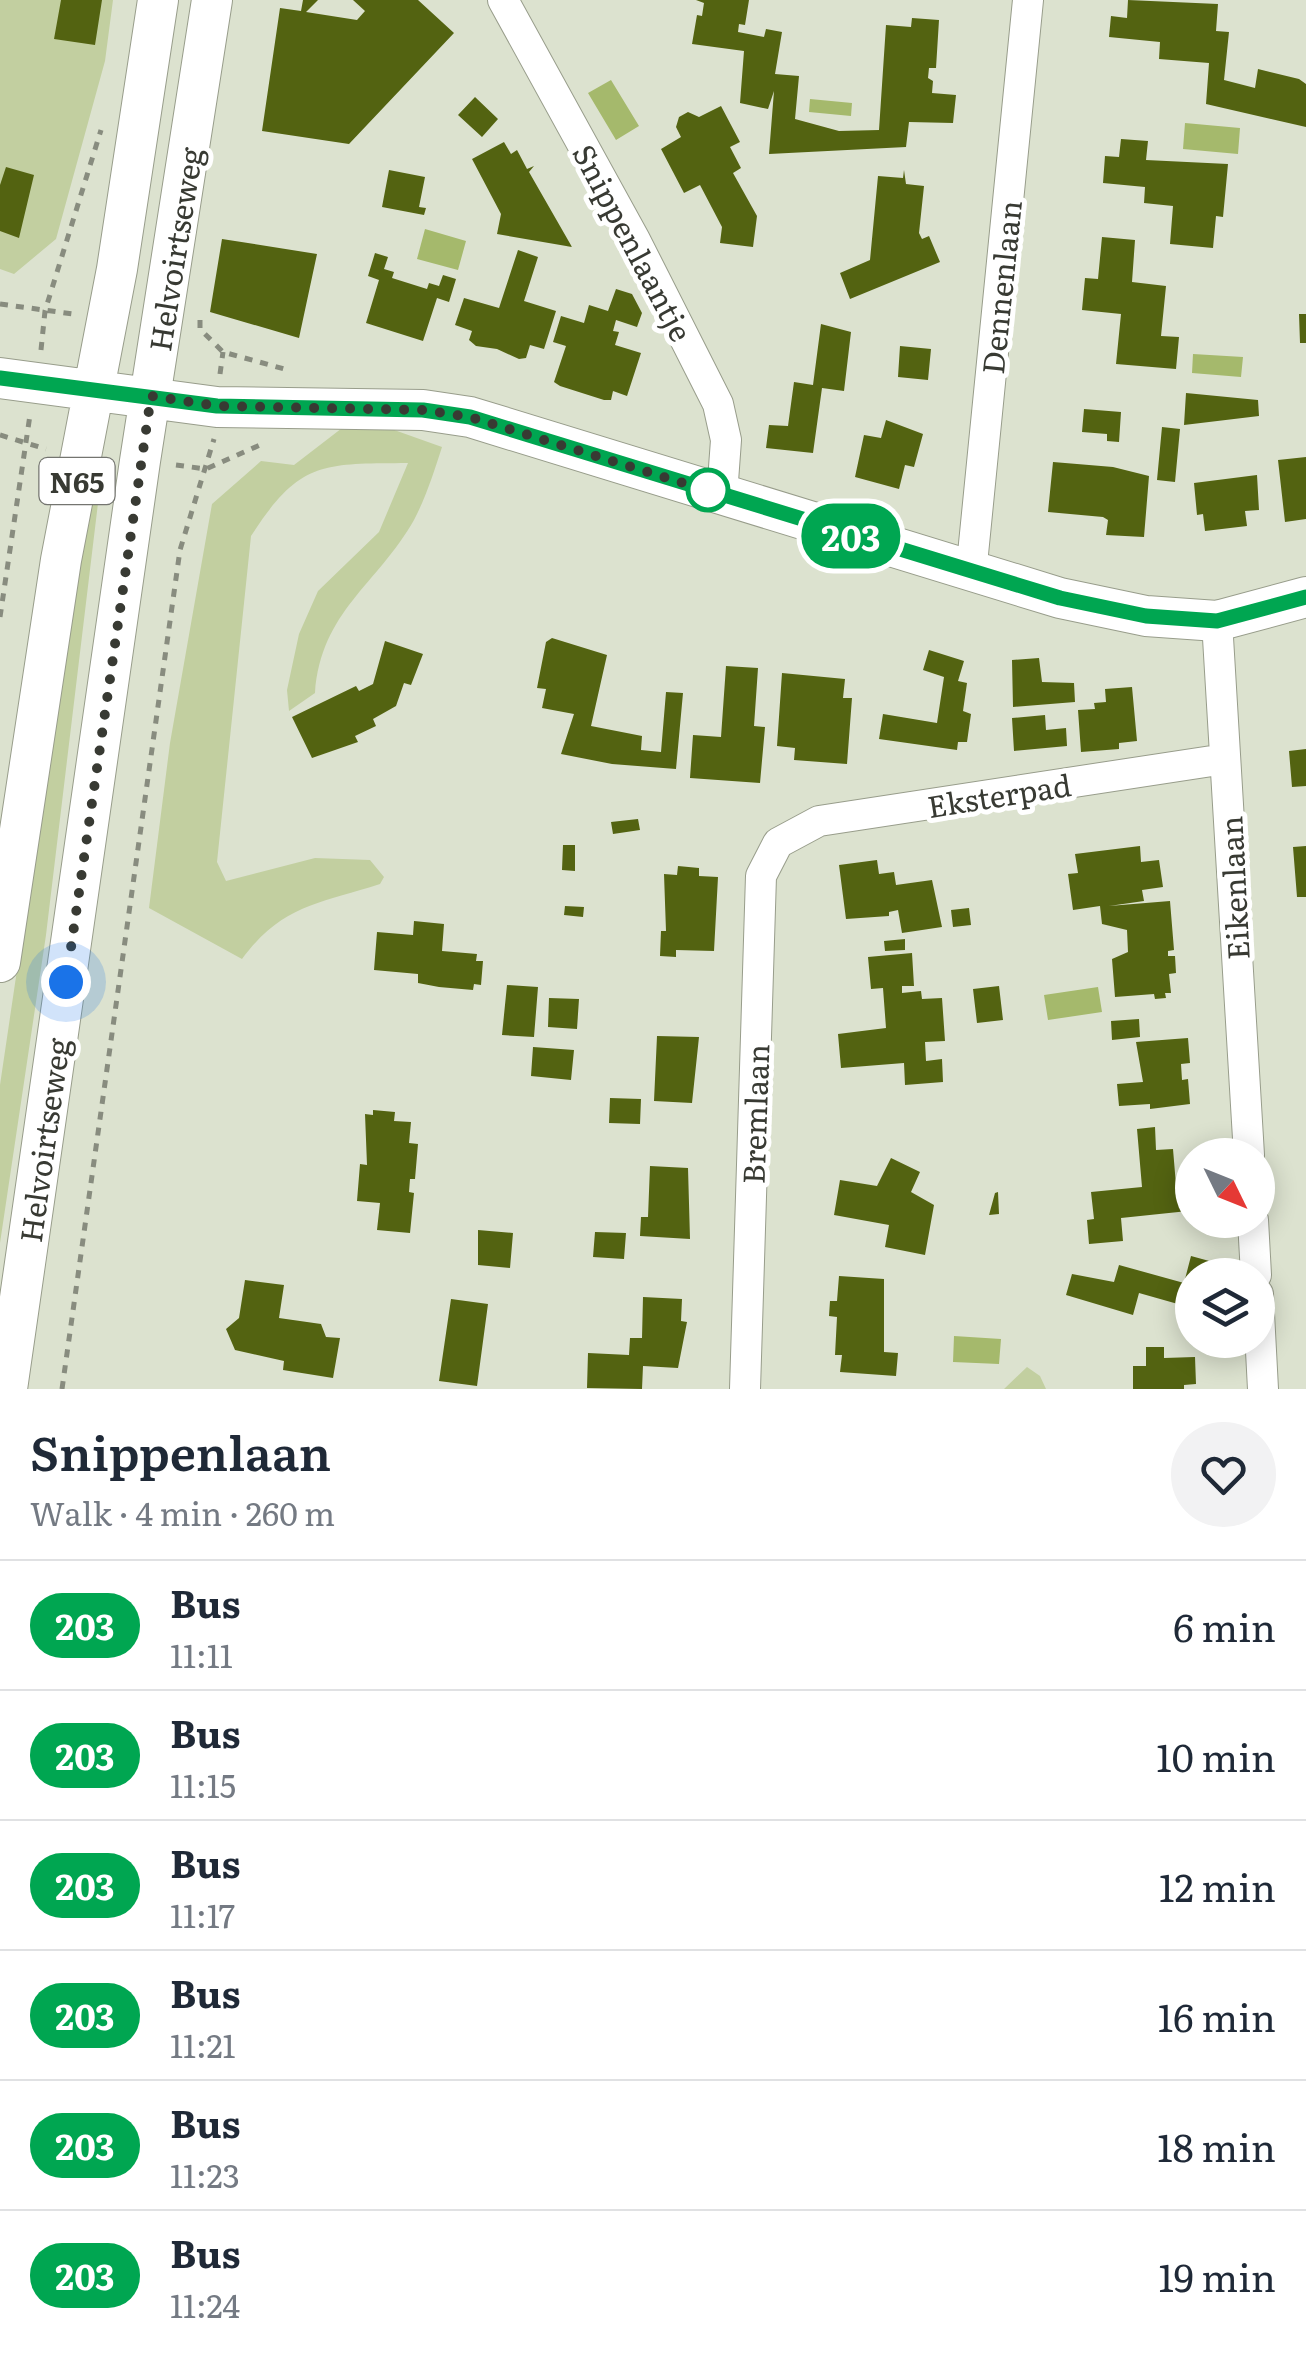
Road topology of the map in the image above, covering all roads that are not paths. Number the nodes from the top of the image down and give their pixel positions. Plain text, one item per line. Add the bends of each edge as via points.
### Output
1 (158, 0) edge
2 (212, 0) edge
3 (1028, 0) edge
4 (505, 1) edge
5 (17, 381) edge
6 (94, 391) junction
7 (151, 396) junction
8 (722, 495) junction
9 (971, 574) junction
10 (1306, 596) edge
11 (1217, 621) junction
12 (1226, 759) junction
13 (778, 843) joint
14 (0, 962) edge
15 (1248, 1138) edge
16 (1261, 1358) edge
17 (7, 1389) edge
18 (745, 1389) edge
19 (1263, 1389) edge

1 - 6 main road, Helvoirtseweg / N65
2 - 7 main road, Helvoirtseweg / N65
3 - 9 street, Dennenlaan
4 - 8 street, Snippenlaantje via 718,404 726,440
5 - 6 main road
6 - 7 main road
6 - 14 main road, Helvoirtseweg / N65 via 61,560
7 - 8 main road via 217,406 470,417
7 - 17 main road, Helvoirtseweg / N65
8 - 9 main road
9 - 11 main road via 1146,616
10 - 11 main road
11 - 12 street, Eikenlaan
12 - 13 street, Eksterpad via 819,821
12 - 15 street, Eikenlaan
13 - 18 street, Bremlaan via 761,876
16 - 19 street

